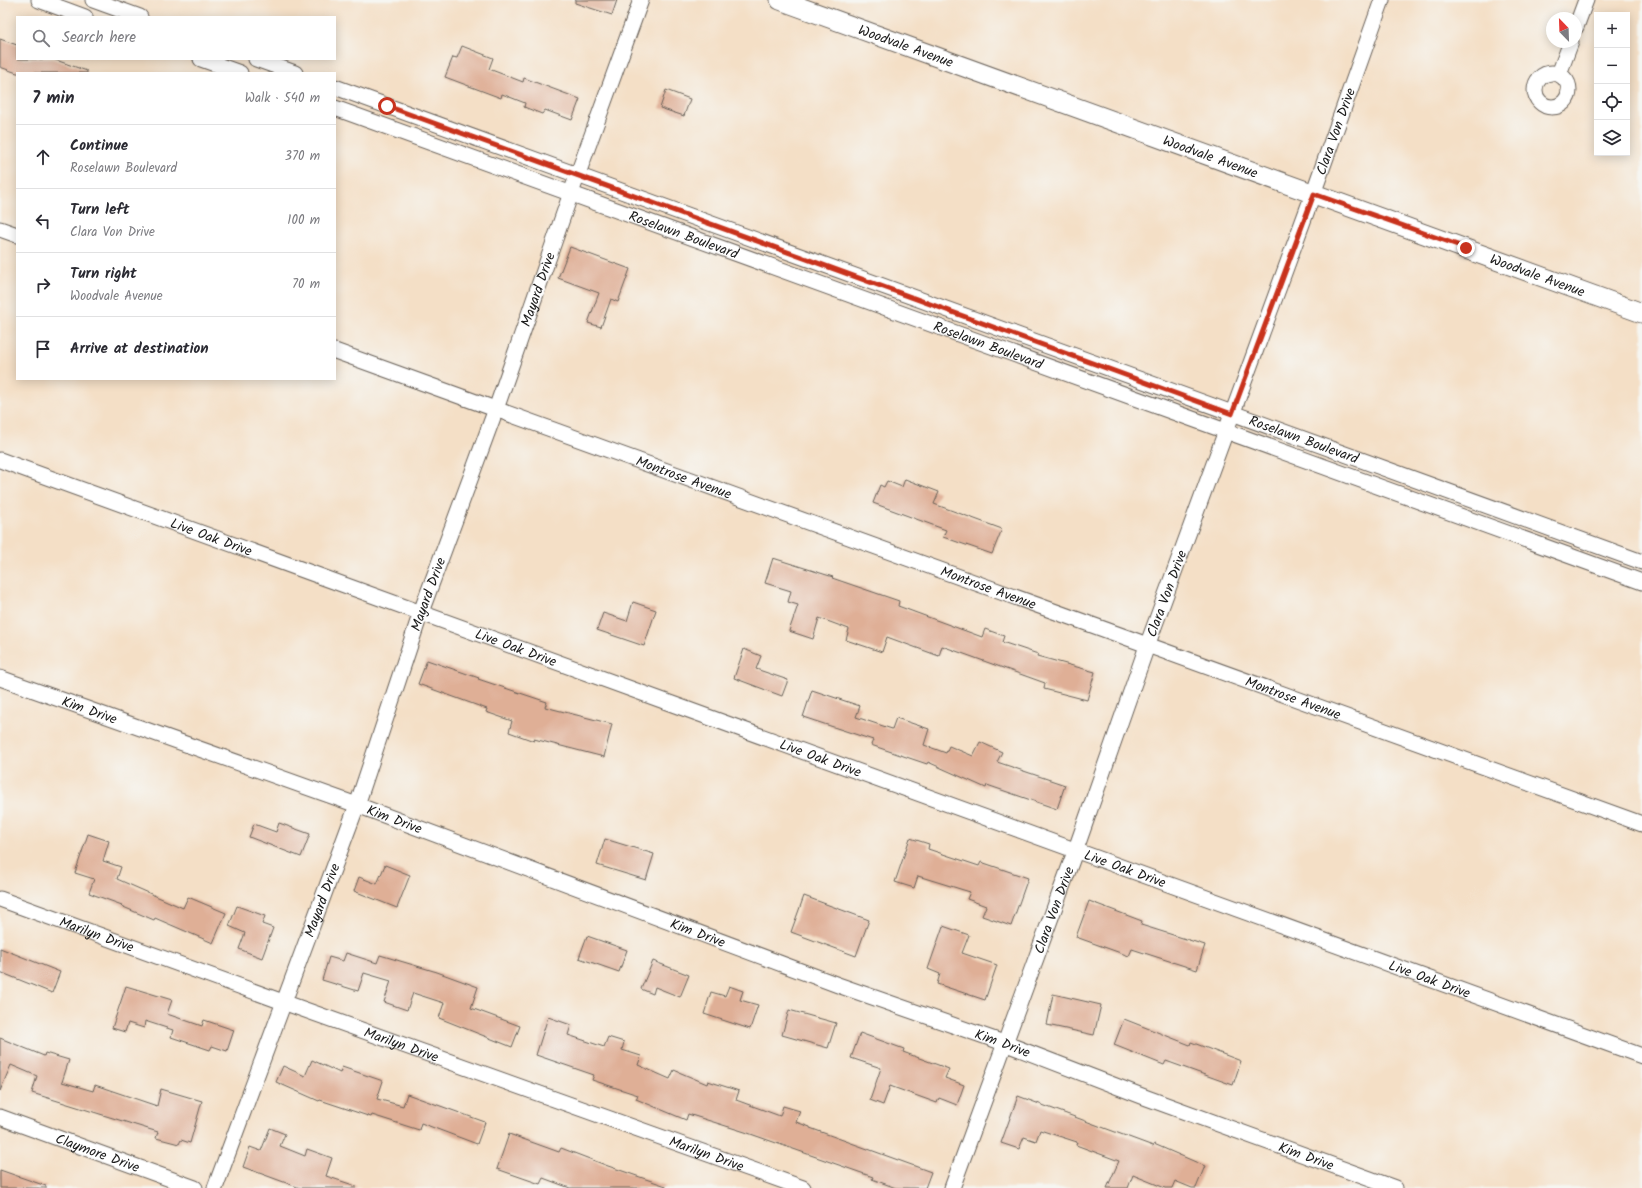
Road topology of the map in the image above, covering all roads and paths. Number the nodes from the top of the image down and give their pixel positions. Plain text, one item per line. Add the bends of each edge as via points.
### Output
1 (38, 0) edge
2 (93, 0) edge
3 (641, 0) edge
4 (780, 0) edge
5 (1382, 0) edge
6 (1586, 0) edge
7 (1582, 12) edge
8 (82, 16) edge
9 (137, 16) edge
10 (1568, 48) edge
11 (207, 60) edge
12 (259, 60) edge
13 (237, 72) edge
14 (292, 72) edge
15 (1559, 74) dead end
16 (336, 87) edge
17 (387, 106) junction
18 (336, 108) edge
19 (380, 124) junction
20 (577, 175) junction
21 (571, 193) junction
22 (1314, 194) junction
23 (0, 229) edge
24 (16, 235) edge
25 (747, 237) junction
26 (741, 255) junction
27 (904, 294) junction
28 (898, 312) junction
29 (1642, 313) edge
30 (1054, 349) junction
31 (336, 351) edge
32 (1048, 366) junction
33 (496, 409) junction
34 (1232, 414) junction
35 (1226, 431) junction
36 (0, 460) edge
37 (1420, 482) junction
38 (1414, 499) junction
39 (1597, 546) junction
40 (1642, 562) edge
41 (1591, 563) junction
42 (1642, 582) edge
43 (421, 612) junction
44 (1147, 646) junction
45 (0, 678) edge
46 (357, 805) junction
47 (1642, 824) edge
48 (1076, 849) junction
49 (0, 899) edge
50 (283, 1002) junction
51 (1004, 1044) junction
52 (1642, 1056) edge
53 (0, 1116) edge
54 (195, 1188) edge
55 (215, 1188) edge
56 (803, 1188) edge
57 (952, 1188) edge
58 (1395, 1188) edge

1 - 8 street
2 - 9 street
3 - 20 street, Mayard Drive
4 - 22 street, Woodvale Avenue
5 - 22 street, Clara Von Drive
6 - 7 street
10 - 15 street
11 - 13 street
12 - 14 street
16 - 17 street, Roselawn Boulevard
17 - 19 street
17 - 20 street, Roselawn Boulevard
18 - 19 street, Roselawn Boulevard
19 - 21 street, Roselawn Boulevard
20 - 21 street, Mayard Drive
20 - 25 street, Roselawn Boulevard
21 - 26 street, Roselawn Boulevard
21 - 33 street, Mayard Drive
22 - 29 street, Woodvale Avenue
22 - 34 street, Clara Von Drive
23 - 24 street
25 - 26 street
25 - 27 street, Roselawn Boulevard
26 - 28 street, Roselawn Boulevard
27 - 28 street
27 - 30 street, Roselawn Boulevard
28 - 32 street, Roselawn Boulevard
30 - 32 street
30 - 34 street, Roselawn Boulevard
31 - 33 street, Montrose Avenue
32 - 35 street, Roselawn Boulevard
33 - 43 street, Mayard Drive
33 - 44 street, Montrose Avenue
34 - 35 street, Clara Von Drive
34 - 37 street, Roselawn Boulevard
35 - 38 street, Roselawn Boulevard
35 - 44 street, Clara Von Drive
36 - 43 street, Live Oak Drive
37 - 38 street
37 - 39 street, Roselawn Boulevard
38 - 41 street, Roselawn Boulevard
39 - 40 street, Roselawn Boulevard
39 - 41 street
41 - 42 street, Roselawn Boulevard
43 - 46 street, Mayard Drive
43 - 48 street, Live Oak Drive
44 - 47 street, Montrose Avenue
44 - 48 street, Clara Von Drive
45 - 46 street, Kim Drive
46 - 50 street, Mayard Drive
46 - 51 street, Kim Drive via 838,985
48 - 51 street, Clara Von Drive
48 - 52 street, Live Oak Drive
49 - 50 street, Marilyn Drive
50 - 55 street, Mayard Drive
50 - 56 street, Marilyn Drive
51 - 57 street, Clara Von Drive
51 - 58 street, Kim Drive
53 - 54 street, Claymore Drive

